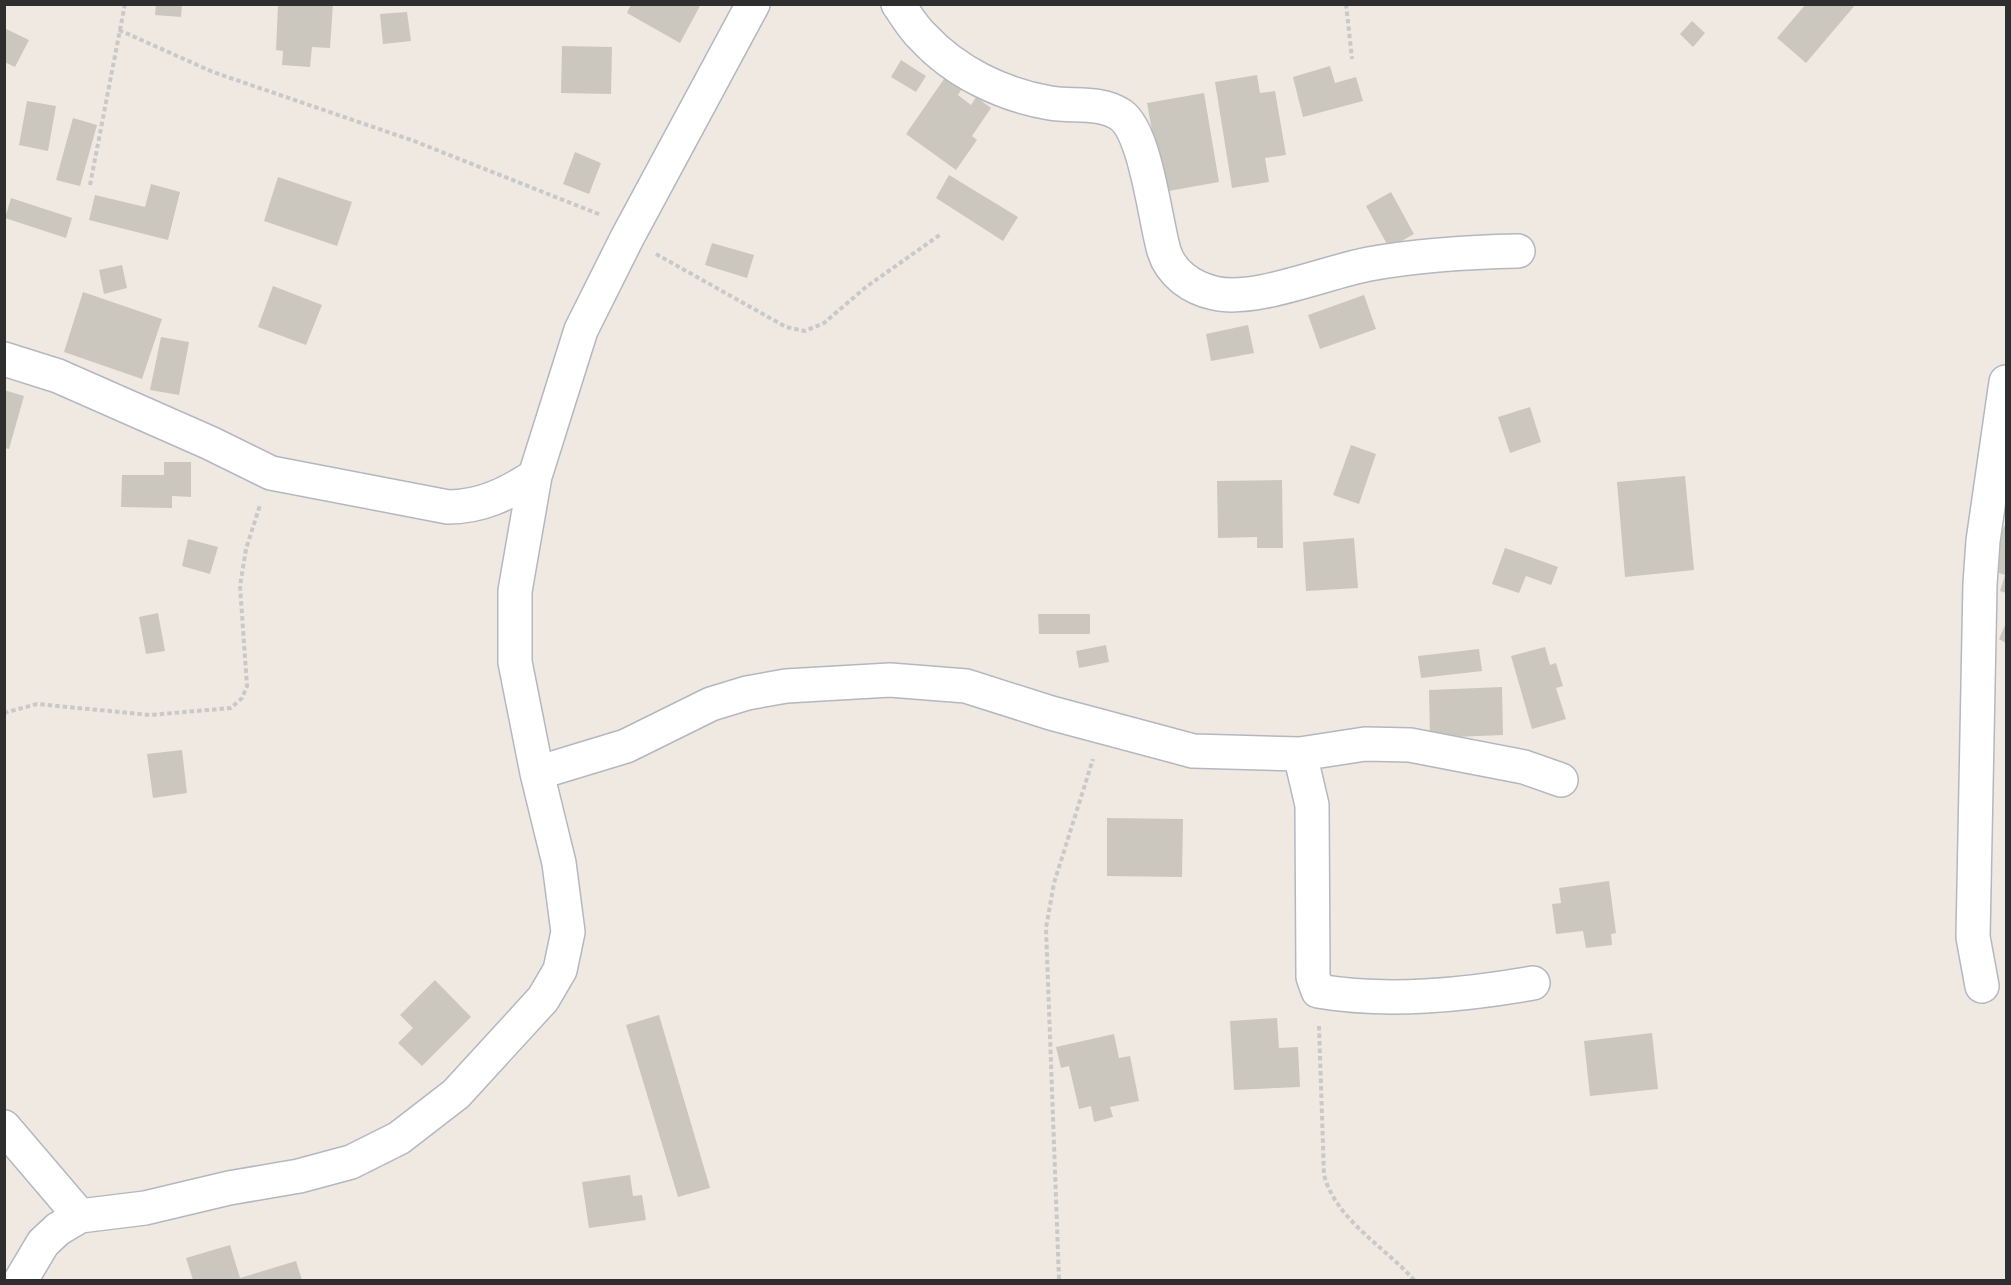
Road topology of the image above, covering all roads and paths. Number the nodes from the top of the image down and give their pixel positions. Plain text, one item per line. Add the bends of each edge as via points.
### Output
1 (125, 4) edge
2 (753, 4) edge
3 (898, 4) edge
4 (1346, 4) edge
5 (119, 30) junction
6 (1352, 58) dead end
7 (90, 185) dead end
8 (630, 233) junction
9 (941, 234) dead end
10 (1518, 251) dead end
11 (4, 359) edge
12 (2007, 382) edge
13 (271, 473) junction
14 (535, 476) junction
15 (4, 713) edge
16 (1102, 728) junction
17 (1300, 754) junction
18 (537, 773) junction
19 (1561, 780) dead end
20 (1533, 983) dead end
21 (1982, 986) dead end
22 (1318, 991) junction
23 (4, 1127) edge
24 (80, 1216) junction
25 (1059, 1279) dead end
26 (21, 1281) edge
27 (1414, 1281) edge

1 - 5 path
2 - 8 street
3 - 10 street via 923,38 959,67 996,89 1050,103 1098,106 1121,115 1138,140 1165,255 1184,282 1215,294 1264,292 1368,264 1448,253
4 - 6 path
5 - 7 path
5 - 8 path via 213,72 414,141
8 - 9 path via 786,327 805,331 824,323 866,287
8 - 14 street via 581,330
11 - 13 street via 58,376
12 - 21 street via 1980,584 1973,937
13 - 14 street via 448,507 486,502
13 - 15 path via 246,549 240,586 247,686 242,698 231,708 150,715 37,704
14 - 18 street via 515,591 515,662
16 - 17 street via 1192,751
16 - 18 street via 966,686 846,681 747,693 711,704 626,746
16 - 25 path via 1054,883 1046,928
17 - 19 street via 1365,744 1410,745 1524,767
17 - 22 street via 1312,805 1313,977
18 - 24 street via 558,863 568,932 561,970 543,999 456,1094 399,1138 351,1162 145,1208
20 - 22 street via 1474,993 1366,996
22 - 27 path via 1324,1175 1329,1193
23 - 24 street
24 - 26 street via 43,1243

